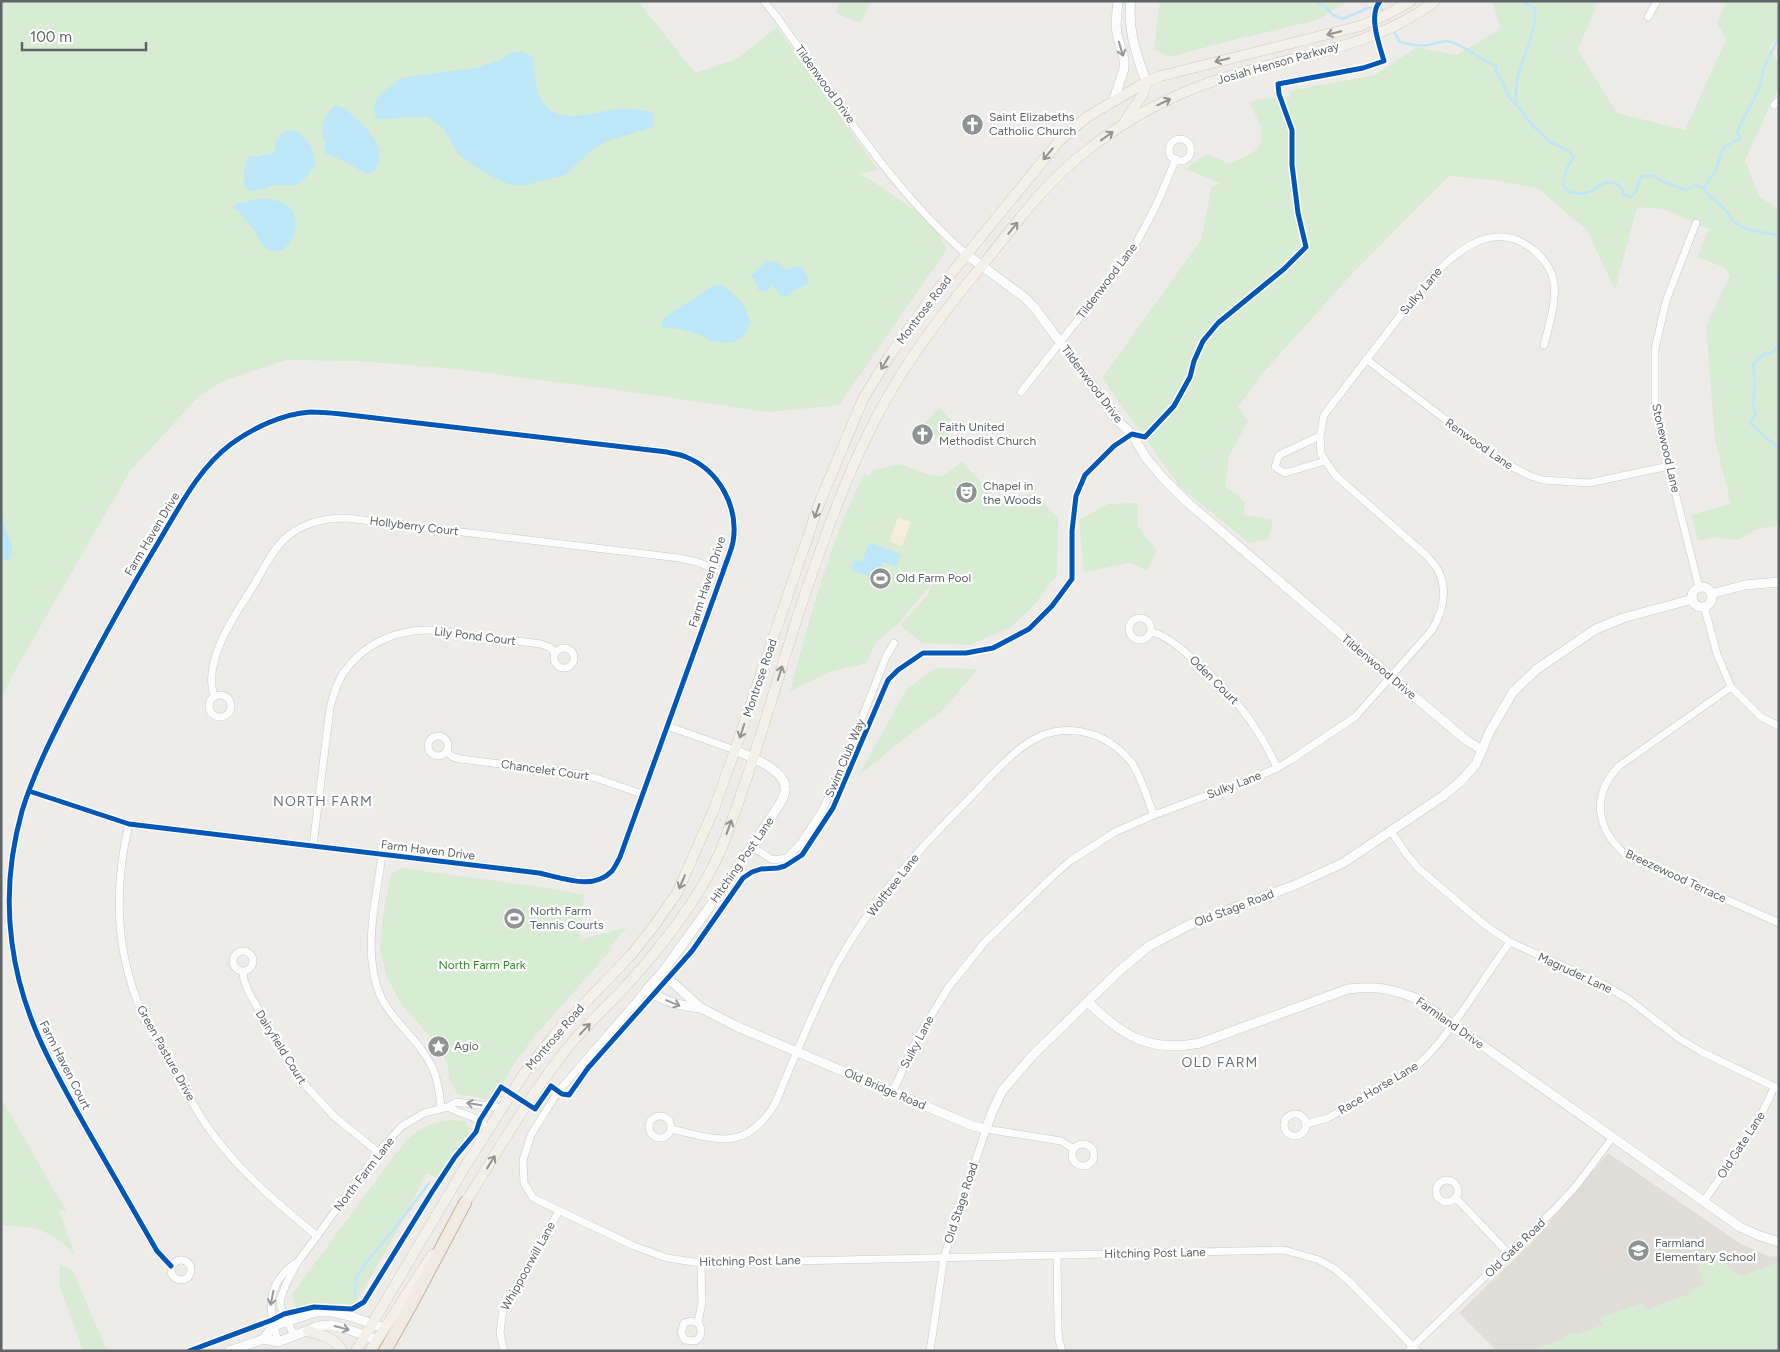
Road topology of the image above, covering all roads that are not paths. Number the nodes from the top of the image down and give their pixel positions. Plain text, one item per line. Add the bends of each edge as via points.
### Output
1 (764, 1) edge
2 (1118, 1) edge
3 (1131, 1) edge
4 (1411, 1) edge
5 (1435, 1) edge
6 (1657, 1) edge
7 (1648, 17) dead end
8 (1146, 82) junction
9 (1113, 102) junction
10 (1122, 125) junction
11 (1176, 160) dead end
12 (1696, 223) dead end
13 (967, 255) junction
14 (982, 266) junction
15 (1061, 342) junction
16 (1544, 344) dead end
17 (1366, 359) junction
18 (1021, 392) dead end
19 (1320, 436) junction
20 (1325, 461) junction
21 (1669, 466) junction
22 (722, 572) junction
23 (1779, 582) edge
24 (1700, 588) junction
25 (1711, 594) junction
26 (1693, 599) junction
27 (1704, 606) junction
28 (1152, 632) dead end
29 (894, 643) dead end
30 (555, 652) dead end
31 (1391, 678) junction
32 (1731, 687) junction
33 (214, 696) dead end
34 (667, 726) junction
35 (1779, 726) edge
36 (735, 750) junction
37 (1482, 750) junction
38 (446, 752) dead end
39 (754, 758) junction
40 (1276, 768) junction
41 (29, 791) junction
42 (642, 794) junction
43 (1154, 815) junction
44 (129, 824) junction
45 (1391, 831) junction
46 (313, 846) junction
47 (752, 848) junction
48 (382, 854) junction
49 (1779, 923) edge
50 (1510, 942) junction
51 (243, 972) dead end
52 (662, 972) junction
53 (647, 989) junction
54 (1088, 1002) junction
55 (702, 1008) junction
56 (1453, 1024) junction
57 (796, 1052) junction
58 (1776, 1088) edge
59 (892, 1093) junction
60 (445, 1107) junction
61 (502, 1108) junction
62 (1306, 1124) dead end
63 (671, 1129) dead end
64 (986, 1129) junction
65 (488, 1130) junction
66 (1613, 1137) junction
67 (1074, 1149) dead end
68 (378, 1152) junction
69 (1456, 1198) dead end
70 (1704, 1202) junction
71 (465, 1203) junction
72 (559, 1211) junction
73 (317, 1236) junction
74 (1779, 1242) edge
75 (1509, 1254) junction
76 (1057, 1255) junction
77 (944, 1257) junction
78 (297, 1263) junction
79 (701, 1263) junction
80 (172, 1266) dead end
81 (287, 1321) junction
82 (372, 1322) junction
83 (698, 1323) dead end
84 (273, 1326) junction
85 (384, 1328) junction
86 (308, 1331) junction
87 (365, 1335) junction
88 (294, 1336) junction
89 (264, 1339) junction
90 (376, 1340) junction
91 (278, 1342) junction
92 (1413, 1349) edge
93 (229, 1351) edge
94 (342, 1351) edge
95 (356, 1351) edge
96 (370, 1351) edge
97 (385, 1351) edge
98 (504, 1351) edge
99 (930, 1351) edge
100 (1062, 1351) edge

1 - 13 street, Tildenwood Drive via 910,198
2 -> 9 street via 1116,23 1124,70
3 - 8 street via 1132,38
4 -> 8 main road, Josiah Henson Parkway via 1360,26 1197,66
10 -> 5 main road, Josiah Henson Parkway via 1164,102 1212,82 1364,39 1406,20
6 - 7 street
8 - 9 main road, Josiah Henson Parkway
8 - 10 main road via 1139,103
9 -> 13 main road, Montrose Road via 1087,117 1059,141
14 -> 10 main road, Montrose Road via 1054,180 1084,152
11 - 15 street, Tildenwood Lane via 1132,251
12 - 21 street, Stonewood Lane via 1666,301 1655,349 1654,401
13 - 14 street, Tildenwood Drive
13 -> 36 main road, Montrose Road via 928,302 863,399 819,504
14 - 15 street, Tildenwood Drive via 1024,297
39 -> 14 main road, Montrose Road via 816,562 869,430 914,354
15 - 18 street, Tildenwood Lane
15 - 31 street, Tildenwood Drive via 1164,479
16 - 17 street, Sulky Lane via 1554,304 1554,282 1548,266 1526,244 1512,238 1488,237 1468,245 1440,268
17 - 19 street, Sulky Lane via 1324,415
17 - 21 street, Renwood Lane via 1496,458 1528,475 1543,480 1589,483
19 - 20 street, Sulky Lane via 1321,454
19 - 20 street via 1279,455 1275,466 1285,474
20 - 31 street, Sulky Lane via 1335,475 1427,556 1439,572 1444,587 1438,620
21 - 24 street, Stonewood Lane
22 - 33 street, Hollyberry Court via 697,562 669,557 346,518 318,520 297,530 276,549 228,627 215,662
22 - 34 street, Farm Haven Drive
22 - 41 street, Farm Haven Drive via 733,542 734,521 730,502 712,474 685,456 341,414 310,412 291,415 254,428 230,444 194,484 111,622 62,717
23 - 25 street via 1745,585
24 - 25 street via 1708,589
24 - 26 street via 1693,592
25 - 27 street via 1711,601
26 - 27 street via 1696,605
26 - 37 street, Old Stage Road via 1623,618 1596,629 1537,669 1513,692
27 - 32 street via 1717,654
28 - 40 street, Oden Court via 1169,639 1226,689 1254,726
29 - 47 street, Swim Club Way via 823,809 801,843 787,858 773,860
30 - 46 street, Lily Pond Court via 541,644 426,630 395,634 367,649 343,673 330,708
31 - 37 street, Tildenwood Drive
31 - 40 street, Sulky Lane via 1355,717
32 - 35 street via 1761,717
32 - 49 street, Breezewood Terrace via 1619,766 1604,786 1601,815 1606,832 1625,854
34 - 36 street
34 - 42 street, Farm Haven Drive
36 - 39 street, Hitching Post Lane
36 -> 61 main road, Montrose Road via 678,893 631,955 557,1032
37 - 45 street, Old Stage Road via 1476,764 1461,781
38 - 42 street, Chancelet Court via 461,759 579,774
39 - 47 street, Hitching Post Lane via 781,775 786,788 781,802
71 -> 39 main road, Montrose Road via 524,1109 574,1040 671,933 696,895 720,852
40 - 43 street, Sulky Lane
41 - 44 street, Farm Haven Drive
41 - 80 street, Farm Haven Court via 13,853 9,896 12,943 24,1001 52,1066 157,1251
42 - 48 street, Farm Haven Drive via 620,857 612,870 596,881 582,882 540,873
43 - 57 street, Wolftree Lane via 1133,765 1112,744 1094,734 1076,730 1051,733 1033,740 1010,758 926,843 877,903 838,962
43 - 59 street, Sulky Lane via 1115,832 1070,861 984,943 948,988 928,1020
44 - 46 street, Farm Haven Drive
44 - 73 street, Green Pasture Drive via 120,874 120,930 127,970 145,1019 201,1115 228,1153 261,1189
45 - 50 street, Magruder Lane via 1418,868
45 - 54 street, Old Stage Road via 1343,863 1318,875 1164,937 1135,957
46 - 48 street, Farm Haven Drive
47 - 52 street, Hitching Post Lane
48 - 60 street via 370,946 372,969 390,1012 432,1065
50 - 56 street, Race Horse Lane
50 - 58 street, Magruder Lane via 1603,984 1680,1039
51 - 68 street, Dairyfield Court via 249,993 305,1085 335,1117
52 - 53 street, Hitching Post Lane
52 - 55 street, Old Bridge Road
53 -> 55 street, Old Bridge Road via 681,1006
53 - 72 street, Hitching Post Lane via 557,1092 531,1135 523,1160 524,1183 533,1198
54 - 56 street, Farmland Drive via 1119,1030 1138,1040 1169,1046 1200,1043 1348,989 1371,987 1415,998
54 - 64 street, Old Stage Road via 1032,1056 1002,1092
55 - 57 street, Old Bridge Road
56 - 62 street, Race Horse Lane via 1434,1050 1414,1068 1328,1118
56 - 66 street, Farmland Drive
57 - 59 street, Old Bridge Road
57 - 63 street, Wolftree Lane via 775,1104 756,1129 725,1140
58 - 70 street, Old Gate Lane via 1753,1130
59 - 64 street, Old Bridge Road
61 -> 60 street, North Farm Lane via 456,1102
60 - 65 street via 473,1116
60 - 68 street, North Farm Lane via 424,1113 402,1126
61 - 65 main road, Montrose Road
64 - 67 street, Old Bridge Road via 1061,1142
64 - 77 street, Old Stage Road
65 - 82 main road, Montrose Road
66 - 70 street, Farmland Drive
66 - 75 street, Old Gate Road via 1570,1192
68 - 73 street, North Farm Lane
69 - 75 street
70 - 74 street, Farmland Drive via 1740,1227
71 - 85 main road, Montrose Road
71 - 97 highway
72 - 79 street, Hitching Post Lane via 654,1254
72 - 98 street, Whippoorwill Lane via 503,1309 500,1333
73 - 78 street, North Farm Lane
75 - 92 street, Old Gate Road
76 - 77 street, Hitching Post Lane
76 - 92 street, Hitching Post Lane via 1272,1250 1303,1255 1335,1269
76 - 100 street
77 - 79 street, Hitching Post Lane
77 - 99 street, Old Stage Road
78 - 81 street, North Farm Lane via 280,1300
78 -> 84 street, North Farm Lane via 283,1273 274,1289 270,1305
79 - 83 street via 702,1302
81 - 82 street via 316,1312 332,1312
81 - 84 street
81 - 88 street, North Farm Lane
82 - 85 street
82 - 87 main road, Montrose Road
84 - 89 street
84 - 91 street, North Farm Lane
85 - 90 main road, Montrose Road
86 -> 87 street via 330,1325
86 - 88 street
86 - 94 main road via 327,1336 337,1342
87 - 90 street
87 - 95 main road, Montrose Road
88 - 91 street
89 - 91 street
89 - 93 street
90 - 96 main road, Montrose Road

